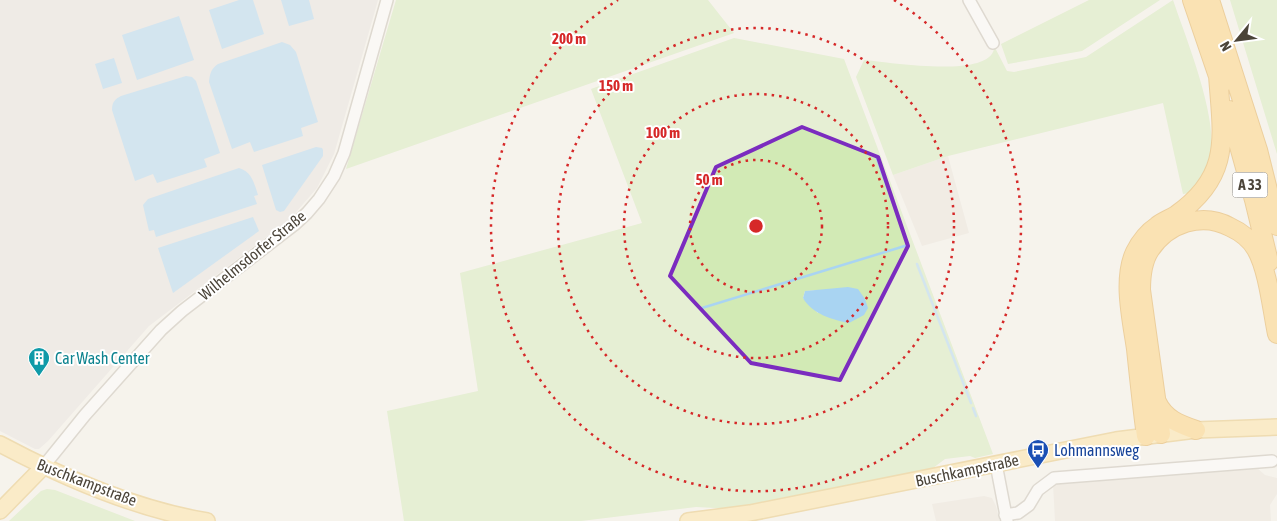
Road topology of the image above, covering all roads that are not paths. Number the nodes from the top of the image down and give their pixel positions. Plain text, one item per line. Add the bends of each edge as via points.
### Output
1 (387, 0) edge
2 (969, 0) edge
3 (1192, 0) edge
4 (1210, 0) edge
5 (993, 43) dead end
6 (1218, 75) junction
7 (1258, 150) junction
8 (1277, 188) edge
9 (1277, 226) edge
10 (1277, 296) edge
11 (1277, 334) edge
12 (1155, 400) junction
13 (1275, 427) edge
14 (1196, 430) junction
15 (1153, 435) junction
16 (0, 444) edge
17 (1272, 461) dead end
18 (996, 464) junction
19 (43, 467) junction
20 (0, 510) edge
21 (1006, 518) edge
22 (207, 521) edge
23 (688, 521) edge

1 - 19 street, Wilhelmsdorfer Straße via 344,153 319,199 294,225 161,330
2 - 5 street
3 - 6 highway, A 33
4 - 7 highway, A 33
6 - 10 highway, A 33 via 1254,200
6 - 15 highway via 1223,127 1222,148 1216,168 1192,203 1144,237 1130,269 1129,294
7 - 8 highway
7 - 9 highway, A 33
11 - 12 highway via 1265,274 1257,250 1249,240 1215,221 1178,225 1150,250 1141,275
12 - 14 highway via 1166,416
12 - 15 highway
13 - 14 main road, Buschkampstraße
14 - 15 main road, Buschkampstraße
15 - 18 main road, Buschkampstraße
16 - 19 main road, Buschkampstraße
17 - 21 street via 1054,478 1038,490 1029,505
18 - 21 street
18 - 23 main road, Buschkampstraße via 750,513
19 - 20 main road
19 - 22 main road, Buschkampstraße via 140,504

